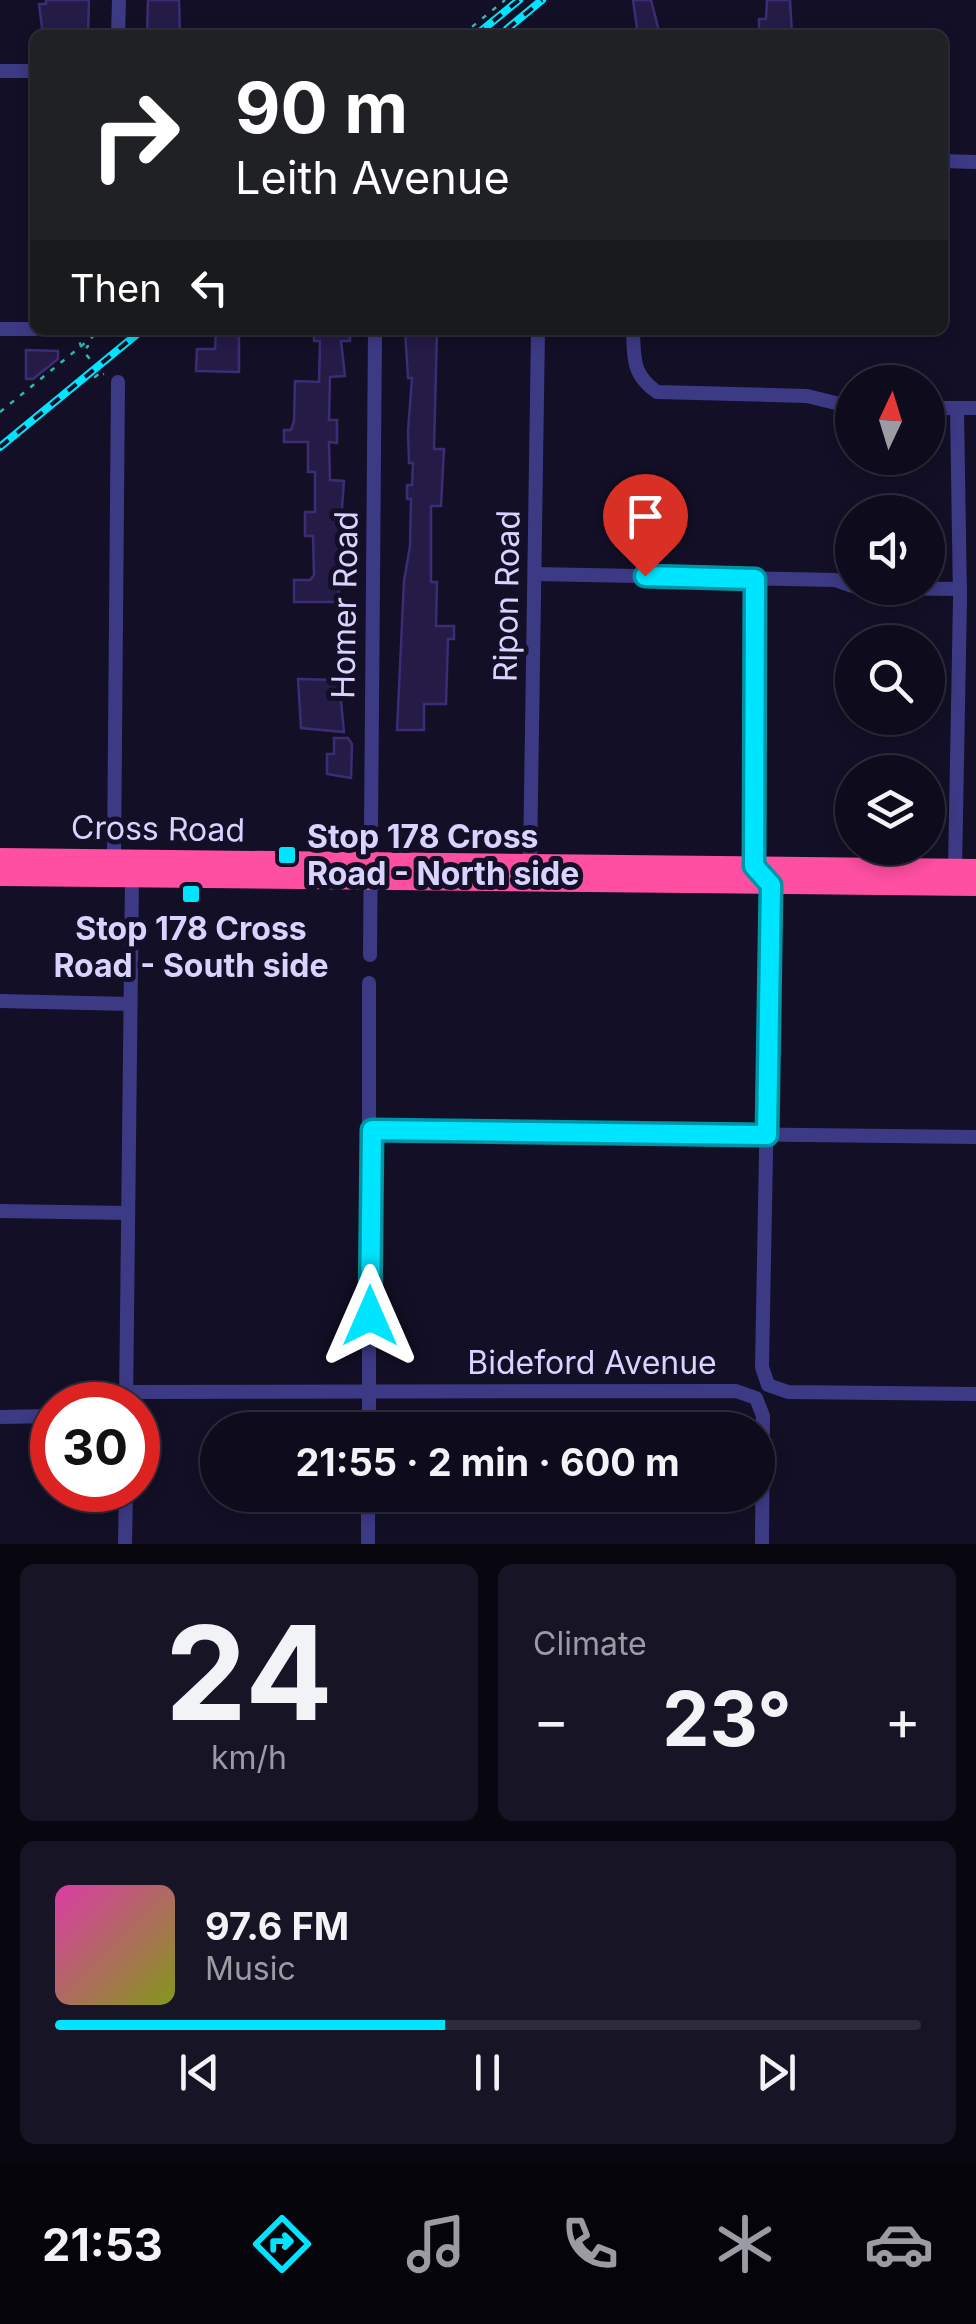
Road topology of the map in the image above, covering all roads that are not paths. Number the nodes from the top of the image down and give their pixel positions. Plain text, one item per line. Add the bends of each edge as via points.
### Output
1 (119, 0) edge
2 (118, 30) edge
3 (0, 70) edge
4 (30, 71) edge
5 (948, 161) edge
6 (976, 162) edge
7 (0, 329) edge
8 (30, 329) edge
9 (375, 335) edge
10 (538, 335) edge
11 (633, 335) edge
12 (118, 382) road end
13 (835, 403) edge
14 (945, 408) edge
15 (958, 408) junction
16 (976, 408) edge
17 (535, 574) junction
18 (755, 579) junction
19 (835, 580) edge
20 (945, 589) edge
21 (960, 589) junction
22 (0, 858) edge
23 (114, 859) junction
24 (754, 866) junction
25 (784, 866) junction
26 (370, 871) junction
27 (530, 872) junction
28 (0, 876) edge
29 (965, 877) edge
30 (132, 878) junction
31 (737, 884) junction
32 (771, 885) junction
33 (370, 956) dead end
34 (369, 983) dead end
35 (0, 1002) edge
36 (130, 1004) junction
37 (372, 1130) junction
38 (767, 1135) junction
39 (976, 1137) edge
40 (0, 1210) edge
41 (128, 1213) junction
42 (127, 1382) edge
43 (369, 1391) junction
44 (976, 1394) edge
45 (160, 1398) edge
46 (369, 1412) edge
47 (30, 1416) edge
48 (0, 1417) edge
49 (126, 1512) edge
50 (368, 1512) edge
51 (126, 1544) edge
52 (368, 1544) edge
53 (762, 1544) edge

1 - 2 street
3 - 4 street
5 - 6 street
7 - 8 street
9 - 26 street, Homer Road
10 - 17 street, Ripon Road
11 - 13 street via 634,367 657,392 807,396
12 - 23 street
14 - 15 street
15 - 16 street
15 - 21 street
17 - 18 street
17 - 27 street, Ripon Road
18 - 19 street
18 - 24 street
20 - 21 street
21 - 29 street
22 - 23 highway, Cross Road
23 - 26 highway, Cross Road
23 - 30 highway
24 - 25 highway, Cross Road
24 - 27 highway, Cross Road
24 - 31 highway
24 - 32 highway
25 - 29 highway, Cross Road
25 - 32 highway
26 - 27 highway, Cross Road
26 - 30 highway, Cross Road
26 - 33 street, Homer Road
27 - 31 highway, Cross Road
28 - 30 highway, Cross Road
29 - 32 highway, Cross Road
30 - 36 street
31 - 32 highway, Cross Road
32 - 38 street
34 - 37 street
35 - 36 street
36 - 41 street
37 - 38 street
37 - 43 street
38 - 39 street
38 - 44 street via 762,1368 768,1385 788,1392
40 - 41 street
41 - 42 street
43 - 45 street, Bideford Avenue
43 - 46 street
43 - 53 street, Bideford Avenue via 736,1391 756,1398 763,1416
47 - 48 street
49 - 51 street
50 - 52 street

